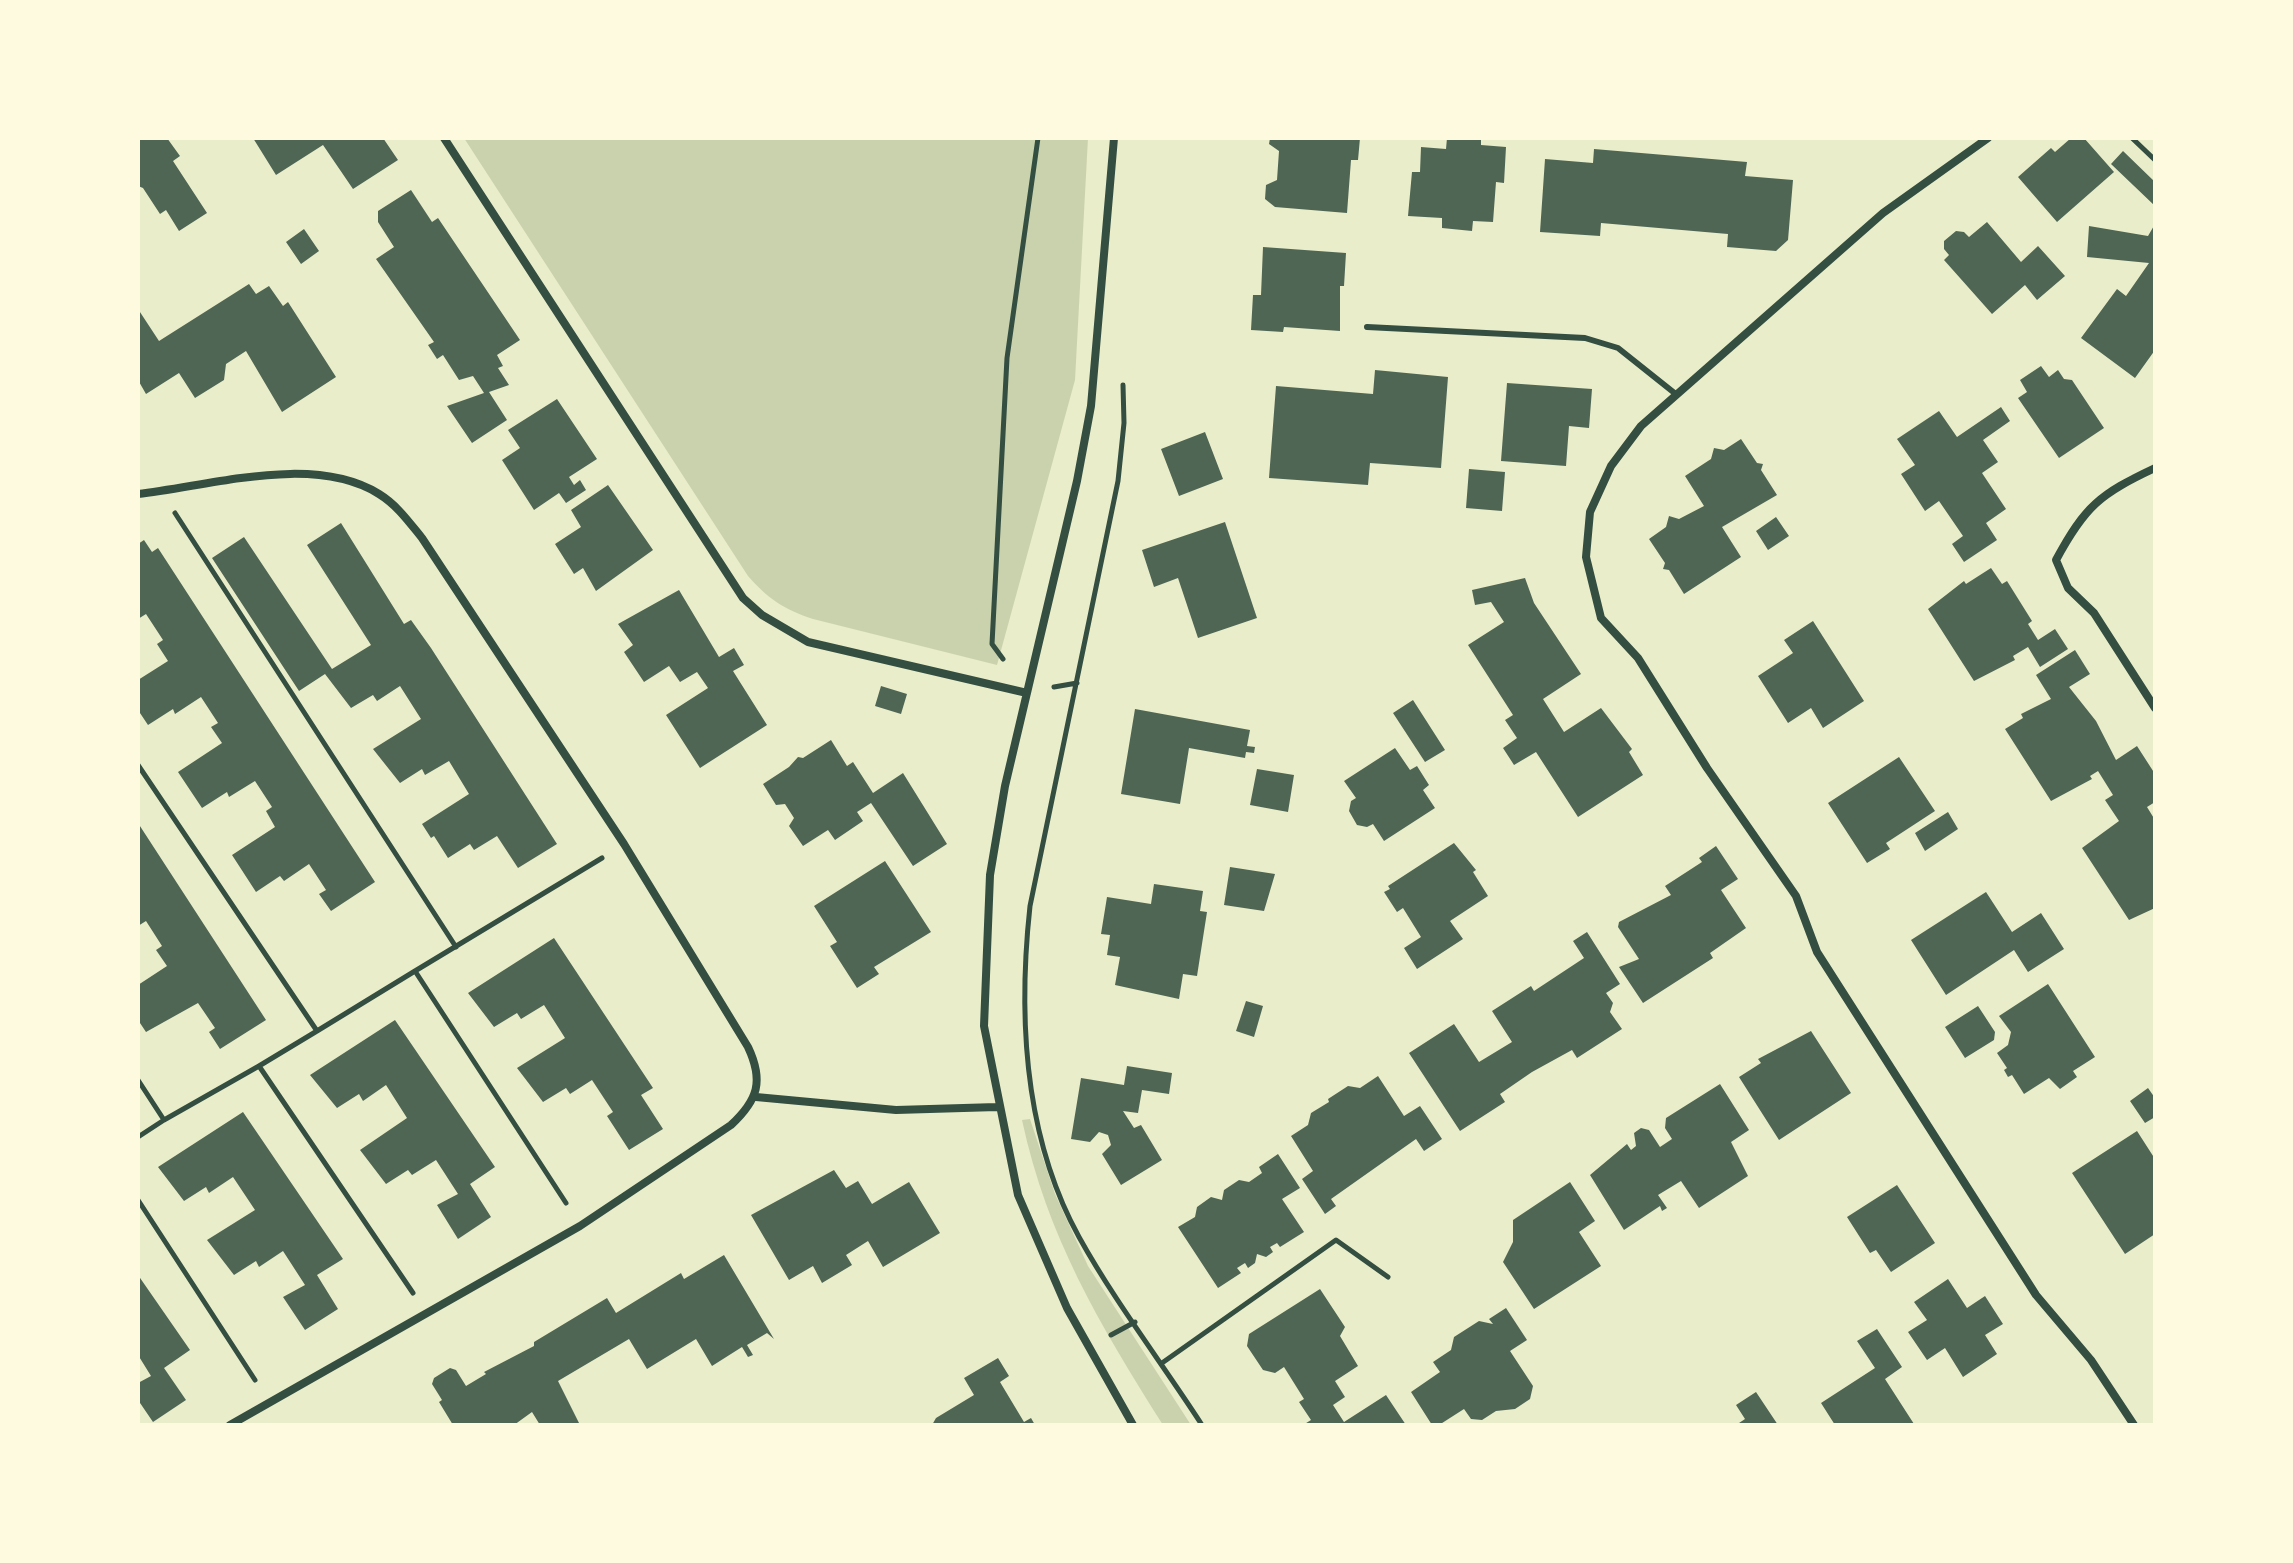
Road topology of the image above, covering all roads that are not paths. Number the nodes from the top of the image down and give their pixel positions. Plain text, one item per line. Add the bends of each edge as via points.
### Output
1 (444, 138) edge
2 (1114, 138) edge
3 (1988, 138) edge
4 (1367, 327) dead end
5 (1677, 395) junction
6 (2155, 468) edge
7 (138, 494) edge
8 (1027, 693) junction
9 (2155, 708) edge
10 (756, 1097) junction
11 (997, 1107) junction
12 (230, 1425) edge
13 (1133, 1425) edge
14 (2134, 1425) edge

1 - 8 street via 743,598 808,642
2 - 8 street via 1091,406
3 - 5 street via 1883,213
4 - 5 lane via 1585,338 1618,348
5 - 14 street via 1641,426 1611,466 1590,512 1586,557 1601,618 1638,658 1796,896 1817,952 1839,989 2036,1295 2091,1360
6 - 9 street via 2113,488 2078,518 2056,560 2068,588 2094,613
7 - 10 street via 308,473 333,476 380,494 401,512 624,844 748,1047 756,1065
8 - 11 street via 989,890 984,1026
10 - 11 street via 896,1110
10 - 12 street via 731,1125 580,1226
11 - 13 street via 1024,1209 1067,1308

